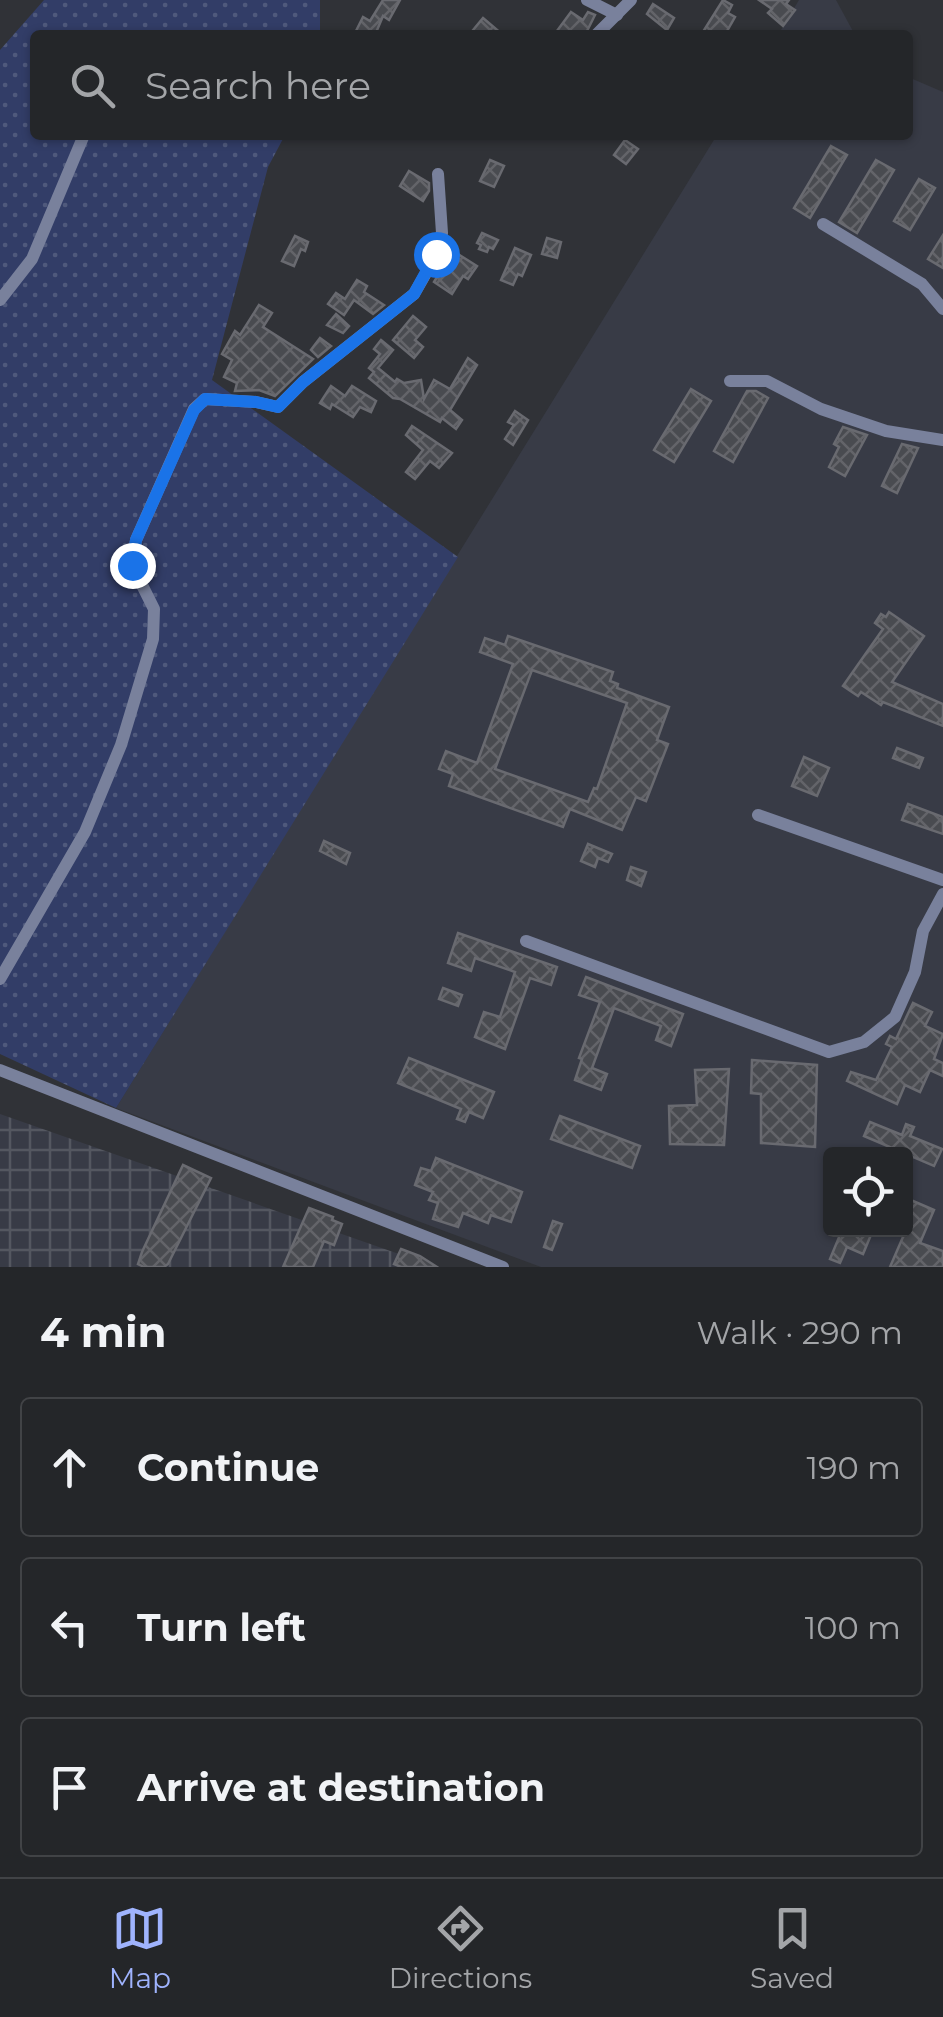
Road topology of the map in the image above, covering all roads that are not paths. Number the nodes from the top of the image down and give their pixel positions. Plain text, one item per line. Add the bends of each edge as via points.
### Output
1 (587, 0) edge
2 (631, 0) edge
3 (617, 16) junction
4 (602, 30) edge
5 (82, 140) edge
6 (438, 174) dead end
7 (824, 224) dead end
8 (0, 300) edge
9 (943, 309) edge
10 (730, 381) dead end
11 (943, 440) edge
12 (758, 815) dead end
13 (943, 880) edge
14 (943, 894) edge
15 (526, 940) dead end
16 (0, 979) edge
17 (0, 1070) edge
18 (503, 1267) edge

1 - 3 street
2 - 3 street
3 - 4 street
5 - 8 street via 32,259
6 - 16 street via 442,233 414,294 278,407 205,399 194,410 136,540 132,565 154,609 153,638 121,746 86,832
7 - 9 street via 922,284
10 - 11 street via 766,381 870,426
12 - 13 street
14 - 15 street via 923,931 915,972 895,1017 864,1042 829,1052
17 - 18 street

